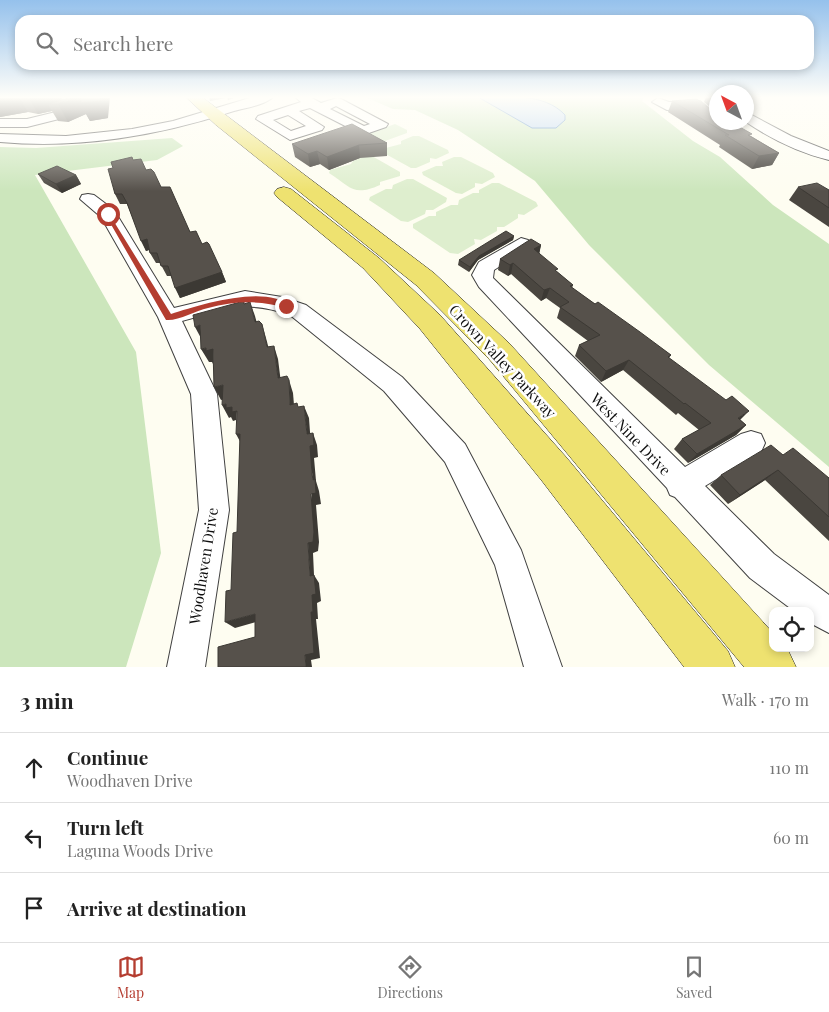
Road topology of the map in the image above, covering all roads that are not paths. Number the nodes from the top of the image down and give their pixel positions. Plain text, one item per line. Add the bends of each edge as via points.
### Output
1 (149, 128) edge
2 (217, 128) edge
3 (221, 128) edge
4 (764, 128) edge
5 (0, 138) edge
6 (796, 145) junction
7 (774, 150) edge
8 (829, 156) edge
9 (88, 199) dead end
10 (521, 244) edge
11 (169, 318) junction
12 (751, 443) dead end
13 (680, 485) junction
14 (829, 616) edge
15 (186, 667) edge
16 (543, 667) edge
17 (712, 667) edge
18 (772, 667) edge

1 - 5 street via 102,136 43,140
2 - 17 main road, Crown Valley Parkway via 371,263 418,309 554,469
3 - 18 main road, Crown Valley Parkway via 400,260 461,314 498,351
4 - 6 street
6 - 7 street
6 - 8 street
9 - 11 street, Woodhaven Drive via 108,214
10 - 13 street, West Nine Drive via 486,266 482,275 486,282
11 - 15 street, Woodhaven Drive via 204,394 214,510
11 - 16 street via 244,298 275,302 304,314 393,384 455,453 510,561
12 - 13 street
13 - 14 street, West Nine Drive via 762,566

